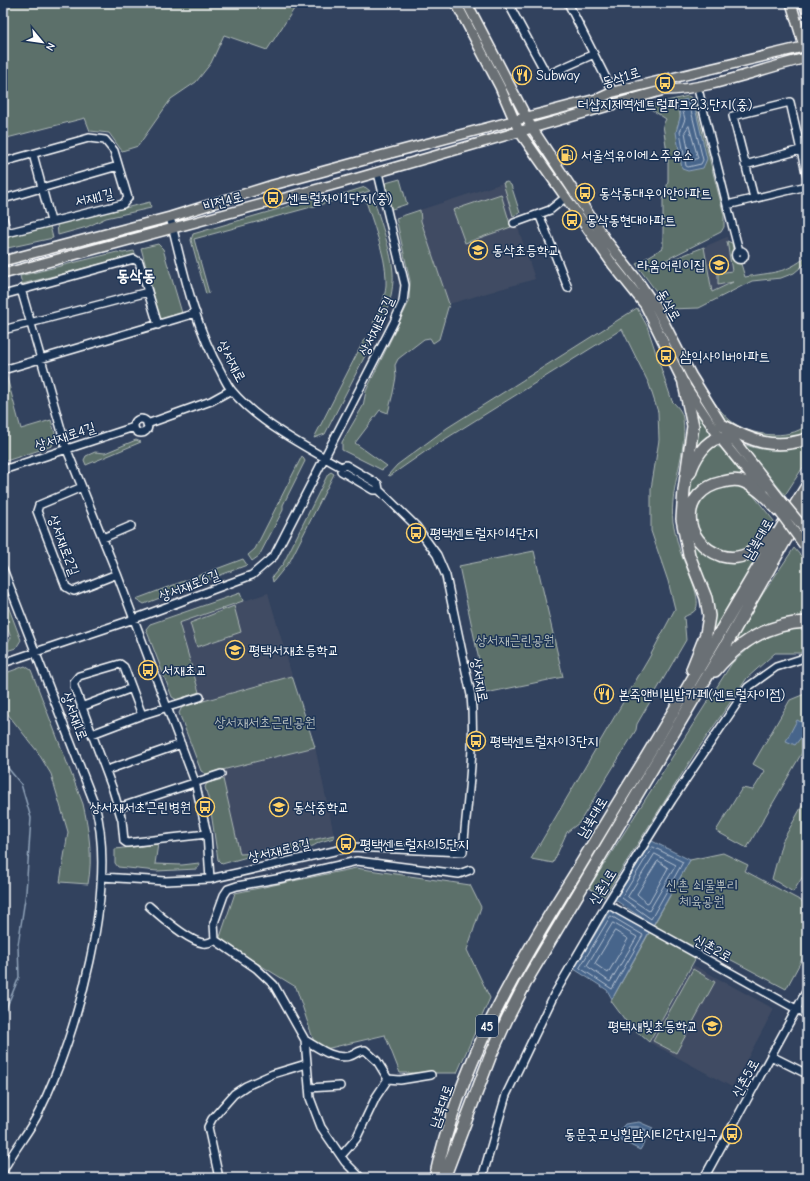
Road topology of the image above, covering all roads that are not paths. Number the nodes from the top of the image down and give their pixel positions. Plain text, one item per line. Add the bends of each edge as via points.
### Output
1 (456, 3) edge
2 (467, 3) edge
3 (508, 3) edge
4 (568, 3) edge
5 (792, 3) edge
6 (804, 3) edge
7 (807, 12) edge
8 (806, 47) edge
9 (594, 54) junction
10 (807, 58) edge
11 (614, 92) junction
12 (699, 93) dead end
13 (527, 116) junction
14 (514, 119) junction
15 (532, 128) junction
16 (519, 131) junction
17 (800, 150) junction
18 (33, 154) junction
19 (3, 162) edge
20 (745, 165) junction
21 (118, 166) junction
22 (378, 173) junction
23 (807, 177) edge
24 (807, 186) edge
25 (43, 189) junction
26 (566, 197) junction
27 (754, 198) junction
28 (3, 199) edge
29 (727, 205) junction
30 (539, 214) junction
31 (170, 217) junction
32 (3, 218) edge
33 (51, 221) junction
34 (514, 222) dead end
35 (173, 229) junction
36 (5, 233) edge
37 (739, 251) dead end
38 (3, 261) edge
39 (3, 274) edge
40 (568, 288) dead end
41 (21, 289) junction
42 (148, 292) junction
43 (3, 294) edge
44 (196, 313) junction
45 (29, 322) junction
46 (158, 325) junction
47 (3, 330) edge
48 (39, 358) junction
49 (3, 370) edge
50 (684, 384) junction
51 (231, 390) junction
52 (722, 425) junction
53 (720, 438) junction
54 (807, 439) edge
55 (733, 440) junction
56 (67, 450) junction
57 (324, 457) junction
58 (3, 470) edge
59 (807, 480) edge
60 (807, 486) edge
61 (82, 487) junction
62 (684, 490) junction
63 (807, 502) edge
64 (781, 507) junction
65 (807, 516) edge
66 (131, 526) dead end
67 (807, 528) edge
68 (807, 532) edge
69 (103, 538) junction
70 (806, 547) edge
71 (770, 568) junction
72 (3, 569) edge
73 (117, 574) junction
74 (134, 619) junction
75 (807, 622) edge
76 (36, 651) junction
77 (807, 659) edge
78 (3, 663) edge
79 (132, 688) junction
80 (683, 696) junction
81 (200, 697) dead end
82 (695, 697) junction
83 (168, 706) junction
84 (81, 707) junction
85 (142, 714) junction
86 (92, 734) junction
87 (181, 744) junction
88 (106, 770) junction
89 (221, 774) dead end
90 (195, 782) junction
91 (118, 808) junction
92 (207, 834) junction
93 (463, 852) joint
94 (470, 870) dead end
95 (102, 877) junction
96 (210, 878) junction
97 (607, 904) junction
98 (149, 906) dead end
99 (215, 940) junction
100 (807, 990) edge
101 (797, 1009) junction
102 (807, 1015) edge
103 (305, 1040) junction
104 (772, 1056) junction
105 (306, 1064) junction
106 (807, 1074) edge
107 (432, 1075) dead end
108 (388, 1079) junction
109 (340, 1086) dead end
110 (309, 1088) junction
111 (341, 1156) junction
112 (3, 1171) edge
113 (482, 1177) edge
114 (219, 1178) edge
115 (361, 1178) edge
116 (435, 1178) edge
117 (444, 1178) edge
118 (490, 1178) edge
119 (704, 1178) edge

1 - 14 main road, 동삭로
2 - 13 main road, 동삭로
3 - 9 street via 547,75
4 - 9 street
5 - 8 main road
6 - 7 main road
8 - 11 main road, 동삭1로
9 - 11 street
10 - 15 main road, 동삭1로 via 751,74 664,90
11 - 13 main road, 동삭1로 via 600,98
12 - 29 street
13 - 14 main road, 동삭1로
13 - 15 main road, 동삭로
14 - 16 main road, 동삭로
14 - 31 main road, 비전4로 via 273,185
15 - 16 main road, 동삭1로
15 - 52 main road, 동삭로 via 606,240 656,307 691,375
16 - 22 main road, 비전4로
16 - 26 main road, 동삭로
17 - 20 street
17 - 20 street via 790,102 733,116
17 - 23 street
18 - 19 street
18 - 21 street via 89,138 105,140 114,152
18 - 25 street
20 - 27 street
21 - 25 street, 서재1길
21 - 33 street, 서재1길 via 128,195 125,203
22 - 35 main road, 비전4로
22 - 57 street, 상서재로5길 via 405,285 403,302
24 - 27 street
25 - 28 street, 서재1길
25 - 33 street
26 - 30 street via 550,210
26 - 50 main road, 동삭로 via 612,265 645,305
27 - 29 street
29 - 37 street
30 - 34 street
30 - 40 street
31 - 35 street, 상서재로
31 - 38 main road, 비전4로
32 - 36 street, 서재1길
33 - 36 street, 서재1길
35 - 39 main road, 비전4로
35 - 44 street, 상서재로
41 - 42 street via 134,259 139,262
41 - 43 street
41 - 45 street
42 - 45 street
42 - 46 street
44 - 46 street
44 - 51 street, 상서재로 via 210,353
45 - 47 street
45 - 48 street
46 - 48 street
48 - 49 street
48 - 56 street
50 - 53 main road, 동삭로
50 - 62 highway via 693,426
51 - 56 street, 상서재로4길 via 211,401 147,424 140,419 134,427
51 - 57 street, 상서재로 via 265,421
52 - 54 highway via 762,444 785,444
52 - 55 main road, 동삭로
53 - 55 highway
53 - 62 highway via 710,442 698,456
53 - 64 main road, 동삭로
55 - 64 main road, 동삭로
56 - 58 street, 상서재로4길
56 - 61 street
57 - 74 street, 상서재로6길 via 274,556 258,570 252,575
57 - 93 street, 상서재로 via 341,466 346,465 378,484 379,490 430,543 446,576 473,712 473,741
59 - 64 highway via 762,546 748,555 733,557 711,552 700,544 691,524 692,505 702,492 714,484 730,480 742,481 752,486
60 - 80 highway, 남북대로 / 45
61 - 69 street
61 - 73 street, 상서재로2길 via 39,505 37,511 66,587 74,591
62 - 80 highway via 682,519 709,616 706,634 686,682
63 - 71 highway, 남북대로 / 45
64 - 67 main road, bridge via 788,505
64 - 68 main road, 동삭로, bridge
64 - 70 main road, 동삭로, bridge
65 - 71 highway
66 - 69 street
69 - 73 street
71 - 82 highway, 남북대로 / 45
72 - 76 street, 상서재1로
73 - 74 street
74 - 76 street, 상서재로6길
74 - 83 street
75 - 82 highway via 796,622 756,634 718,668
76 - 78 street, 상서재로6길
76 - 95 street, 상서재1로 via 95,805 100,823
77 - 97 street, 신촌1로 via 776,667 748,687 672,800
79 - 84 street
79 - 84 street via 120,664 79,676 74,686
79 - 85 street
80 - 116 highway, 남북대로 / 45 via 507,987 484,1034 456,1104
81 - 83 street
82 - 117 highway, 남북대로 / 45 via 576,894 521,992 490,1057
83 - 85 street
83 - 87 street
84 - 86 street
85 - 86 street
86 - 88 street
87 - 88 street
87 - 90 street
88 - 91 street
89 - 90 street
90 - 91 street
90 - 92 street
91 - 92 street via 122,820 122,838 127,843
92 - 96 street
93 - 96 street, 상서재로8길 via 352,847
94 - 99 street via 459,874 357,861 237,886 228,889 224,895 214,923
95 - 96 street, 상서재로8길 via 165,881
95 - 112 street, 상서재1로 via 95,934 78,1009 58,1072 39,1114
97 - 101 street, 신촌2로
97 - 113 street, 신촌1로 via 554,995 506,1095
98 - 99 street via 195,940 203,943
99 - 103 street via 256,968 274,985
100 - 101 street, 신촌5로
101 - 102 street, 신촌2로
101 - 104 street, 신촌5로
103 - 105 street
103 - 108 street via 339,1057 365,1050 378,1061
104 - 106 street
104 - 119 street, 신촌5로
105 - 110 street
105 - 114 street via 246,1086 234,1094 212,1119 208,1127
107 - 108 street via 400,1080
108 - 111 street via 376,1097 356,1139
109 - 110 street
110 - 111 street via 321,1127
111 - 115 street
113 - 118 street

